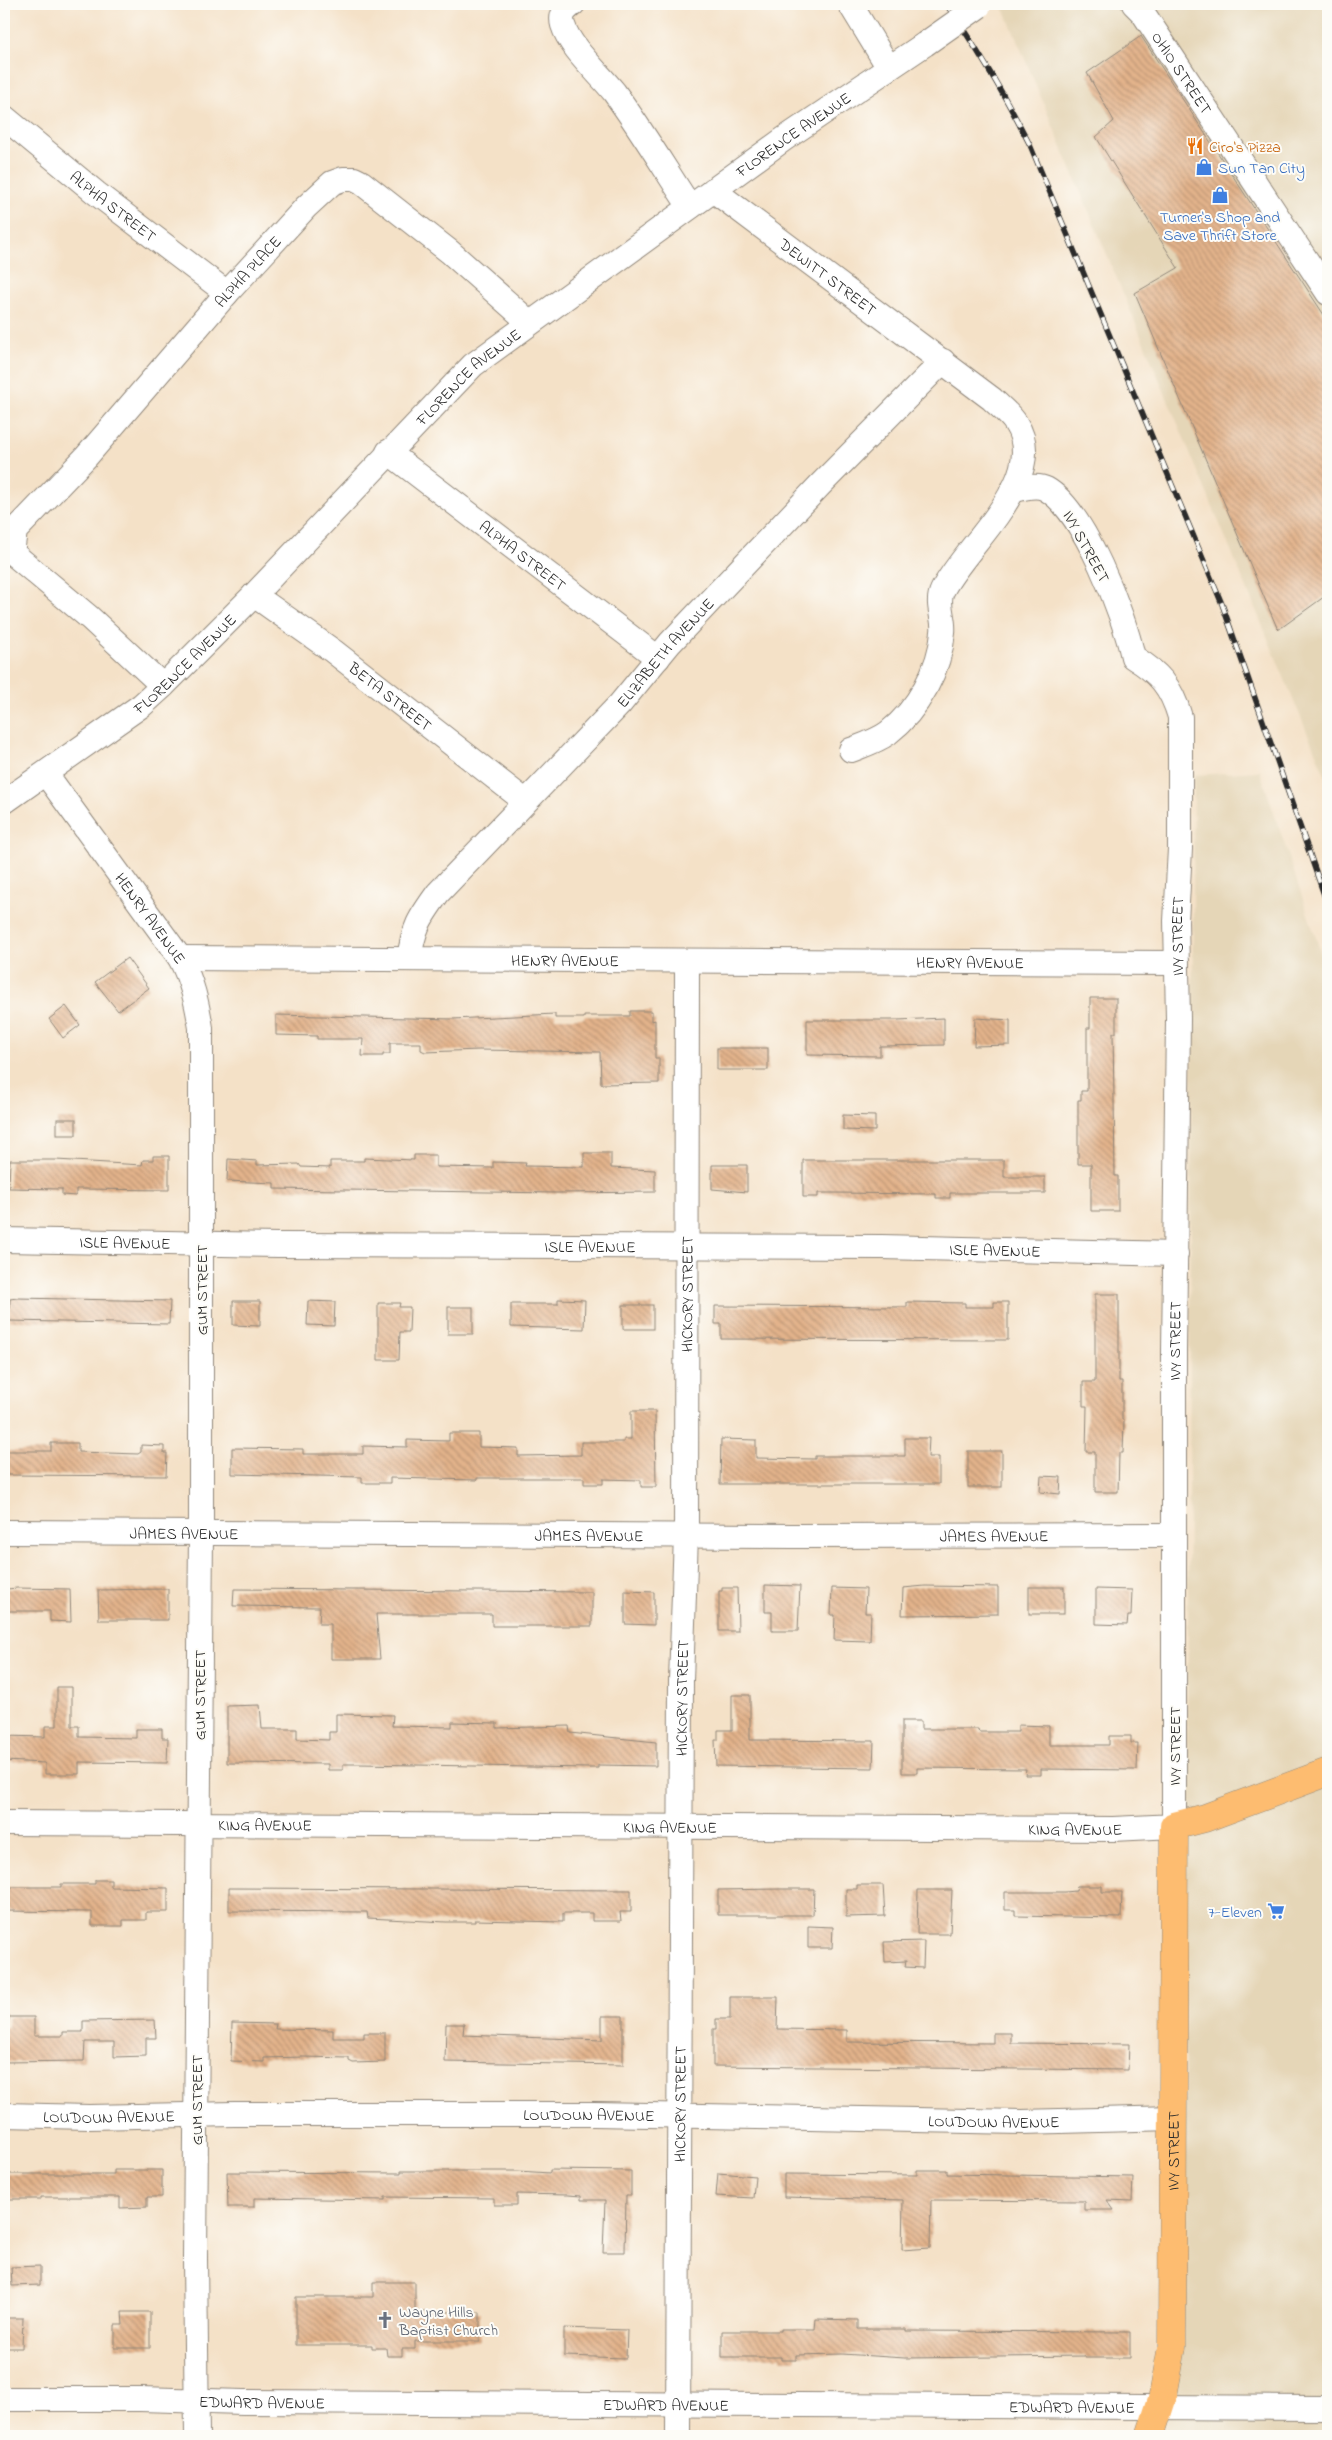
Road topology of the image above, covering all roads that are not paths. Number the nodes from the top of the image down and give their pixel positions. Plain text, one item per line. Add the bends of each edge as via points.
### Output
1 (573, 4) edge
2 (850, 4) edge
3 (1134, 4) edge
4 (980, 5) edge
5 (889, 68) junction
6 (4, 117) edge
7 (713, 190) junction
8 (690, 207) junction
9 (1328, 292) edge
10 (227, 293) junction
11 (528, 324) junction
12 (943, 361) junction
13 (388, 452) junction
14 (1012, 491) junction
15 (8, 550) edge
16 (254, 595) junction
17 (658, 658) junction
18 (163, 686) junction
19 (851, 750) dead end
20 (46, 774) junction
21 (525, 801) junction
22 (4, 802) edge
23 (180, 958) junction
24 (409, 959) junction
25 (687, 962) junction
26 (1177, 963) junction
27 (4, 1240) edge
28 (201, 1243) junction
29 (685, 1248) junction
30 (1176, 1254) junction
31 (4, 1532) edge
32 (201, 1533) junction
33 (686, 1535) junction
34 (1174, 1535) junction
35 (1328, 1772) edge
36 (4, 1823) edge
37 (198, 1824) junction
38 (681, 1826) junction
39 (1174, 1826) junction
40 (196, 2114) junction
41 (4, 2115) edge
42 (680, 2115) junction
43 (1174, 2118) junction
44 (4, 2399) edge
45 (196, 2400) junction
46 (678, 2405) junction
47 (1159, 2408) junction
48 (1328, 2408) edge
49 (197, 2436) edge
50 (678, 2436) edge
51 (1150, 2436) edge

1 - 8 street via 564,11 563,27 614,92
2 - 5 street
3 - 9 street, OHIO STREET via 1148,20
4 - 5 street, FLORENCE AVENUE, bridge
5 - 7 street, FLORENCE AVENUE
6 - 10 street, ALPHA STREET via 96,193
7 - 8 street, FLORENCE AVENUE
7 - 12 street, DEWITT STREET
8 - 11 street, FLORENCE AVENUE
10 - 11 street, ALPHA PLACE via 332,183 354,179 450,252
10 - 15 street, ALPHA PLACE via 86,457 16,531
11 - 13 street, FLORENCE AVENUE via 473,364
12 - 14 street via 992,399 1016,424 1024,455 1022,471
12 - 17 street, ELIZABETH AVENUE via 813,492
13 - 16 street, FLORENCE AVENUE
13 - 17 street, ALPHA STREET
14 - 19 street via 941,593 942,647 917,700 888,733
14 - 26 street, IVY STREET via 1044,488 1068,510 1089,544 1118,604 1132,657 1153,669 1176,701 1180,717
15 - 18 street via 90,618
16 - 18 street, FLORENCE AVENUE
16 - 21 street, BETA STREET via 333,651
17 - 21 street, ELIZABETH AVENUE via 620,704
18 - 20 street, FLORENCE AVENUE via 142,705
20 - 22 street, FLORENCE AVENUE
20 - 23 street, HENRY AVENUE
21 - 24 street, ELIZABETH AVENUE via 424,912 414,932
23 - 24 street, HENRY AVENUE
23 - 28 street, GUM STREET via 190,978 201,1028
24 - 25 street, HENRY AVENUE
25 - 26 street, HENRY AVENUE
25 - 29 street, HICKORY STREET
26 - 30 street, IVY STREET
27 - 28 street, ISLE AVENUE
28 - 29 street, ISLE AVENUE
28 - 32 street, GUM STREET
29 - 30 street, ISLE AVENUE via 882,1247
29 - 33 street, HICKORY STREET
30 - 34 street, IVY STREET
31 - 32 street, JAMES AVENUE
32 - 33 street, JAMES AVENUE
32 - 37 street, GUM STREET
33 - 34 street, JAMES AVENUE
33 - 38 street, HICKORY STREET
34 - 39 street, IVY STREET
35 - 39 main road, KING AVENUE via 1205,1818
36 - 37 street, KING AVENUE
37 - 38 street, KING AVENUE
37 - 40 street, GUM STREET
38 - 39 street, KING AVENUE via 1113,1829
38 - 42 street, HICKORY STREET
39 - 43 main road, IVY STREET
40 - 41 street, LOUDOUN AVENUE
40 - 42 street, LOUDOUN AVENUE
40 - 45 street, GUM STREET
42 - 43 street, LOUDOUN AVENUE via 1022,2122
42 - 46 street, HICKORY STREET
43 - 47 main road, IVY STREET via 1172,2346
44 - 45 street, EDWARD AVENUE
45 - 46 street, EDWARD AVENUE
45 - 49 street, GUM STREET
46 - 47 street, EDWARD AVENUE
46 - 50 street, HICKORY STREET
47 - 48 street, EDWARD AVENUE
47 - 51 main road, IVY STREET

